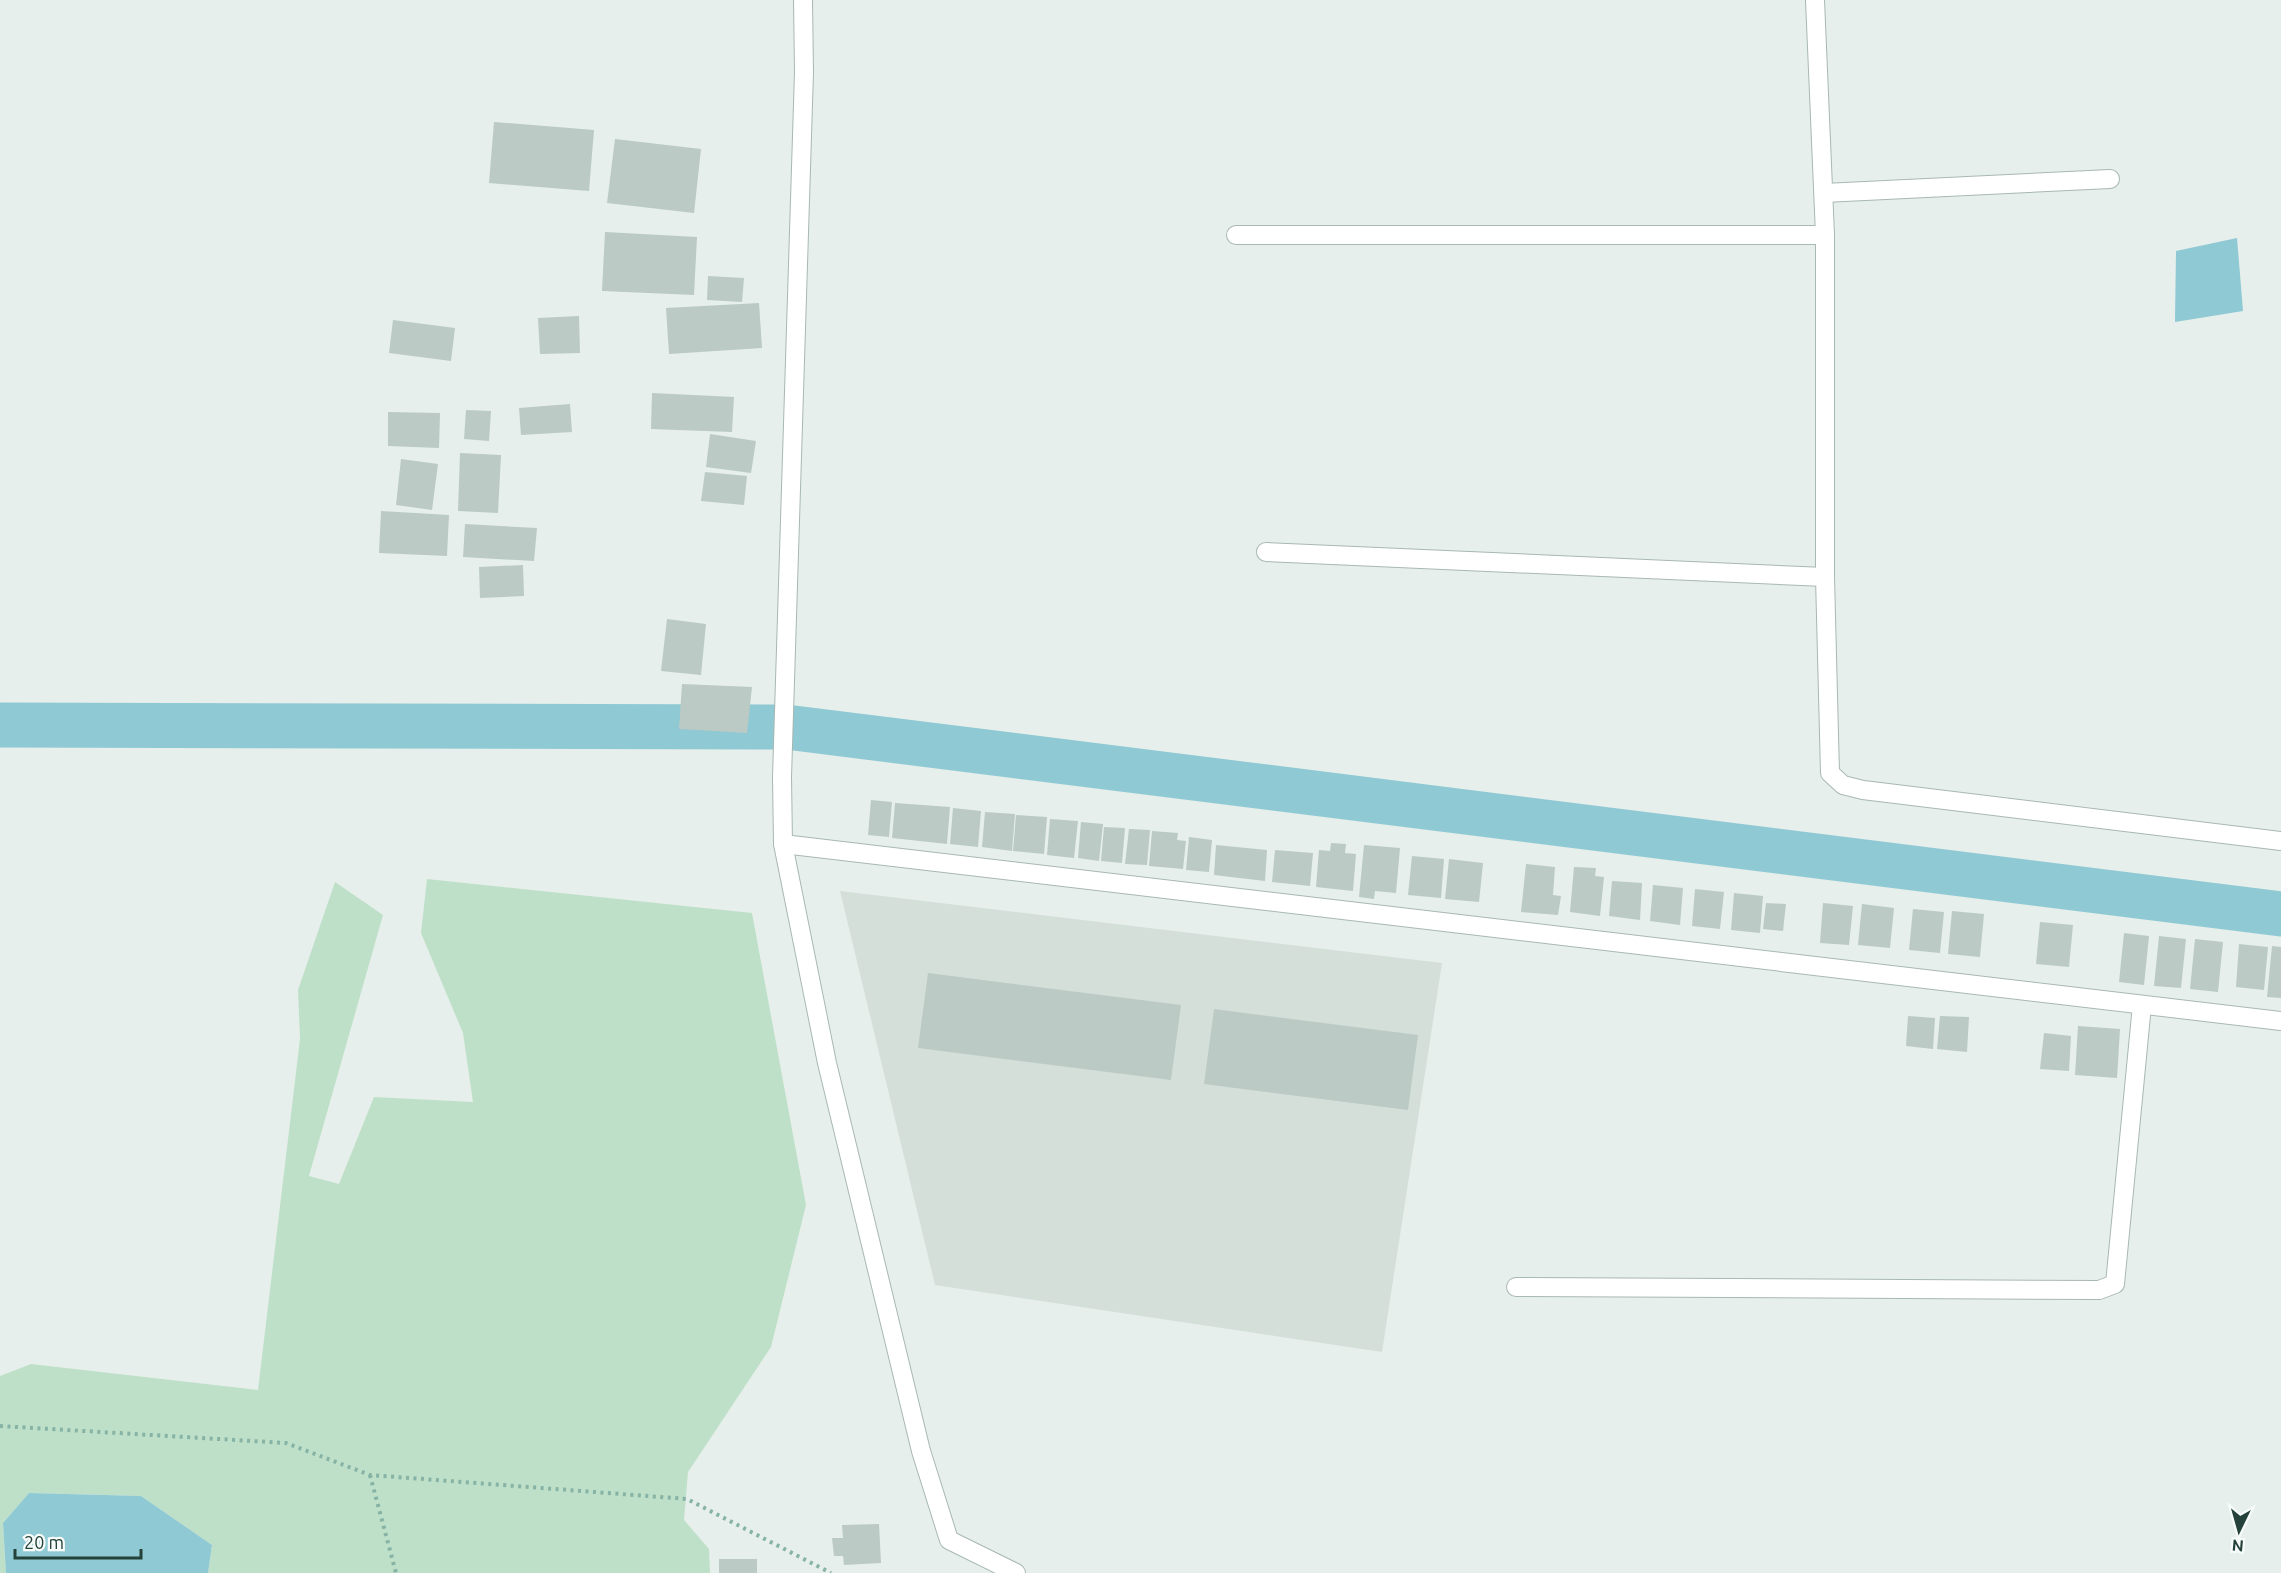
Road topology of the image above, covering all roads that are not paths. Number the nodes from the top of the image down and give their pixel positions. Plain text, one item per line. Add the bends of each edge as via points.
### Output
1 (803, 0) edge
2 (1815, 0) edge
3 (2110, 179) dead end
4 (1824, 193) junction
5 (1236, 235) dead end
6 (1825, 236) junction
7 (1266, 552) dead end
8 (1825, 577) junction
9 (2281, 841) edge
10 (783, 844) junction
11 (2142, 1005) junction
12 (2281, 1021) edge
13 (1516, 1287) dead end
14 (1016, 1573) edge

1 - 10 street
2 - 4 street
3 - 4 street
4 - 6 street
5 - 6 street
6 - 8 street
7 - 8 street
8 - 9 street via 1830,772 1843,785
10 - 11 street
10 - 14 street via 827,1063 921,1450 949,1540
11 - 12 street
11 - 13 street via 2115,1284 2099,1290

